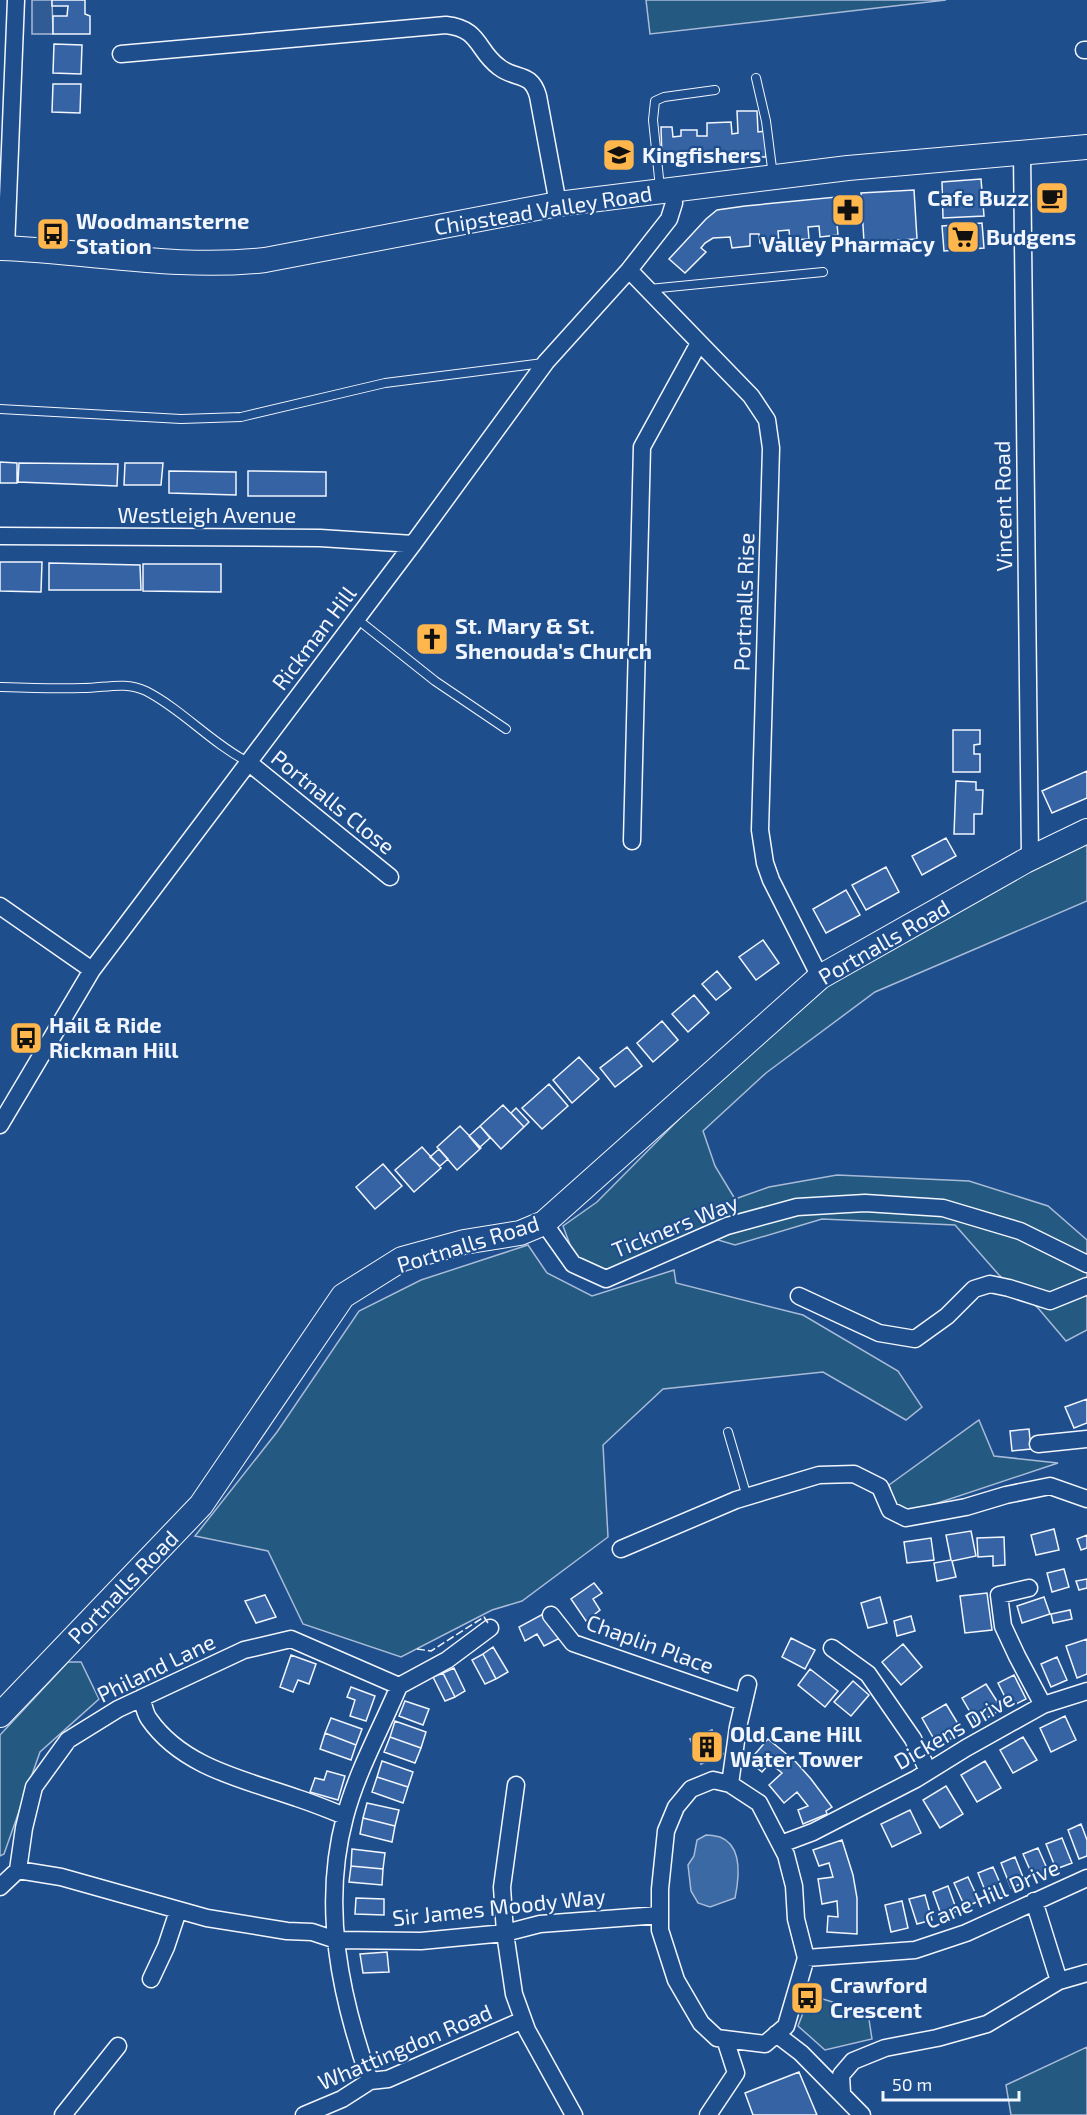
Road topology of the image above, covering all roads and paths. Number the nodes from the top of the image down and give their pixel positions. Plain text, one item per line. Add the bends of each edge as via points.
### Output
1 (16, 0) edge
2 (121, 54) dead end
3 (756, 78) dead end
4 (715, 90) dead end
5 (1087, 147) edge
6 (1022, 153) junction
7 (773, 177) junction
8 (666, 190) junction
9 (558, 204) junction
10 (3, 248) edge
11 (629, 270) junction
12 (823, 272) dead end
13 (648, 289) junction
14 (699, 343) junction
15 (546, 362) junction
16 (0, 410) edge
17 (0, 536) edge
18 (413, 544) junction
19 (357, 619) junction
20 (0, 687) edge
21 (506, 729) dead end
22 (248, 762) junction
23 (1087, 831) edge
24 (632, 841) dead end
25 (1030, 858) junction
26 (390, 876) dead end
27 (0, 906) edge
28 (92, 970) junction
29 (820, 977) junction
30 (0, 1125) edge
31 (544, 1223) junction
32 (1087, 1264) edge
33 (1087, 1286) edge
34 (799, 1296) dead end
35 (728, 1432) dead end
36 (1087, 1438) edge
37 (1038, 1444) dead end
38 (747, 1497) junction
39 (1087, 1499) edge
40 (621, 1549) dead end
41 (1029, 1588) dead end
42 (551, 1615) dead end
43 (490, 1628) dead end
44 (832, 1648) dead end
45 (748, 1684) dead end
46 (399, 1686) junction
47 (1087, 1691) edge
48 (141, 1698) junction
49 (743, 1702) junction
50 (1043, 1705) junction
51 (0, 1715) edge
52 (928, 1771) junction
53 (730, 1784) junction
54 (516, 1785) dead end
55 (345, 1816) junction
56 (781, 1844) junction
57 (18, 1870) junction
58 (1087, 1878) edge
59 (0, 1887) edge
60 (1034, 1901) junction
61 (178, 1911) junction
62 (659, 1915) junction
63 (505, 1933) junction
64 (336, 1940) junction
65 (806, 1958) junction
66 (1087, 1973) edge
67 (151, 1978) dead end
68 (1059, 1981) junction
69 (523, 2020) junction
70 (776, 2034) junction
71 (726, 2039) junction
72 (118, 2046) dead end
73 (370, 2081) junction
74 (842, 2093) junction
75 (570, 2113) edge
76 (63, 2115) edge
77 (304, 2115) edge
78 (708, 2115) edge
79 (862, 2115) edge

1 - 10 street
2 - 9 street via 457,27 476,38 496,65 533,83
3 - 7 lane
4 - 8 lane via 655,101 652,120
5 - 6 street, Chipstead Valley Road
6 - 7 street, Chipstead Valley Road
6 - 25 street, Vincent Road
7 - 8 street, Chipstead Valley Road
8 - 9 street, Chipstead Valley Road
8 - 11 street, Rickman Hill via 674,203 669,219
9 - 10 street, Chipstead Valley Road via 239,263 184,263
11 - 13 street, Portnalls Rise
11 - 15 street, Rickman Hill
12 - 13 lane
13 - 14 street, Portnalls Rise
14 - 24 street via 642,447
14 - 29 street, Portnalls Rise via 760,407 770,434 760,830 771,880
15 - 16 lane via 386,383 241,417 181,419
15 - 18 street, Rickman Hill
17 - 18 street, Westleigh Avenue via 320,538
18 - 19 street, Rickman Hill
19 - 21 lane via 435,681
19 - 22 street, Rickman Hill
20 - 22 lane via 130,685 164,702
22 - 26 street, Portnalls Close
22 - 28 street, Rickman Hill
23 - 25 street, Portnalls Road
25 - 29 street, Portnalls Road
27 - 28 street
28 - 30 street, Rickman Hill
29 - 31 street, Portnalls Road
31 - 32 street, Tickners Way via 573,1264 606,1279 727,1226 797,1207 865,1203 943,1208 1020,1231
31 - 51 street, Portnalls Road via 520,1233 464,1242 402,1259 343,1296 201,1505
33 - 34 street via 1050,1301 1009,1288 982,1286 915,1339 879,1333
35 - 38 lane
36 - 37 street
38 - 39 street via 819,1475 854,1474 880,1486 891,1509 906,1518 1050,1486
38 - 40 street
41 - 50 street via 999,1595 1004,1626
42 - 49 street, Chaplin Place via 573,1643
43 - 46 street via 447,1660
44 - 52 street via 868,1674 913,1739
45 - 49 street
46 - 48 street, Philand Lane via 291,1639 244,1650
46 - 55 street
47 - 50 street, Dickens Drive
48 - 55 street via 148,1718 166,1740 194,1759 235,1779
48 - 57 street, Philand Lane via 68,1740 34,1787
49 - 53 street
50 - 52 street, Dickens Drive
52 - 56 street, Dickens Drive via 823,1827
53 - 56 street via 759,1803
53 - 62 street via 713,1780 691,1790 676,1807 666,1831
54 - 63 street via 502,1887
55 - 64 street via 334,1890
56 - 65 street via 794,1886 796,1919
57 - 59 street
57 - 61 street, Sir James Moody Way via 62,1877
58 - 60 street, Cane Hill Drive
60 - 65 street, Cane Hill Drive via 966,1933 915,1950
60 - 68 street
61 - 64 street, Sir James Moody Way via 312,1932
61 - 67 street
62 - 63 street, Sir James Moody Way via 540,1924
62 - 71 street via 675,1980 701,2023 717,2038
63 - 64 street, Sir James Moody Way via 421,1941
63 - 69 street via 514,1994
64 - 73 street via 345,2003
65 - 70 street via 786,2026
66 - 68 street
68 - 74 street via 987,2024 885,2048 853,2061 841,2075
69 - 73 street, Whattingdon Road via 388,2079
69 - 75 street
70 - 71 street via 765,2044
70 - 74 street
71 - 78 street via 736,2073
72 - 76 street
73 - 77 street, Whattingdon Road via 342,2099
74 - 79 street

